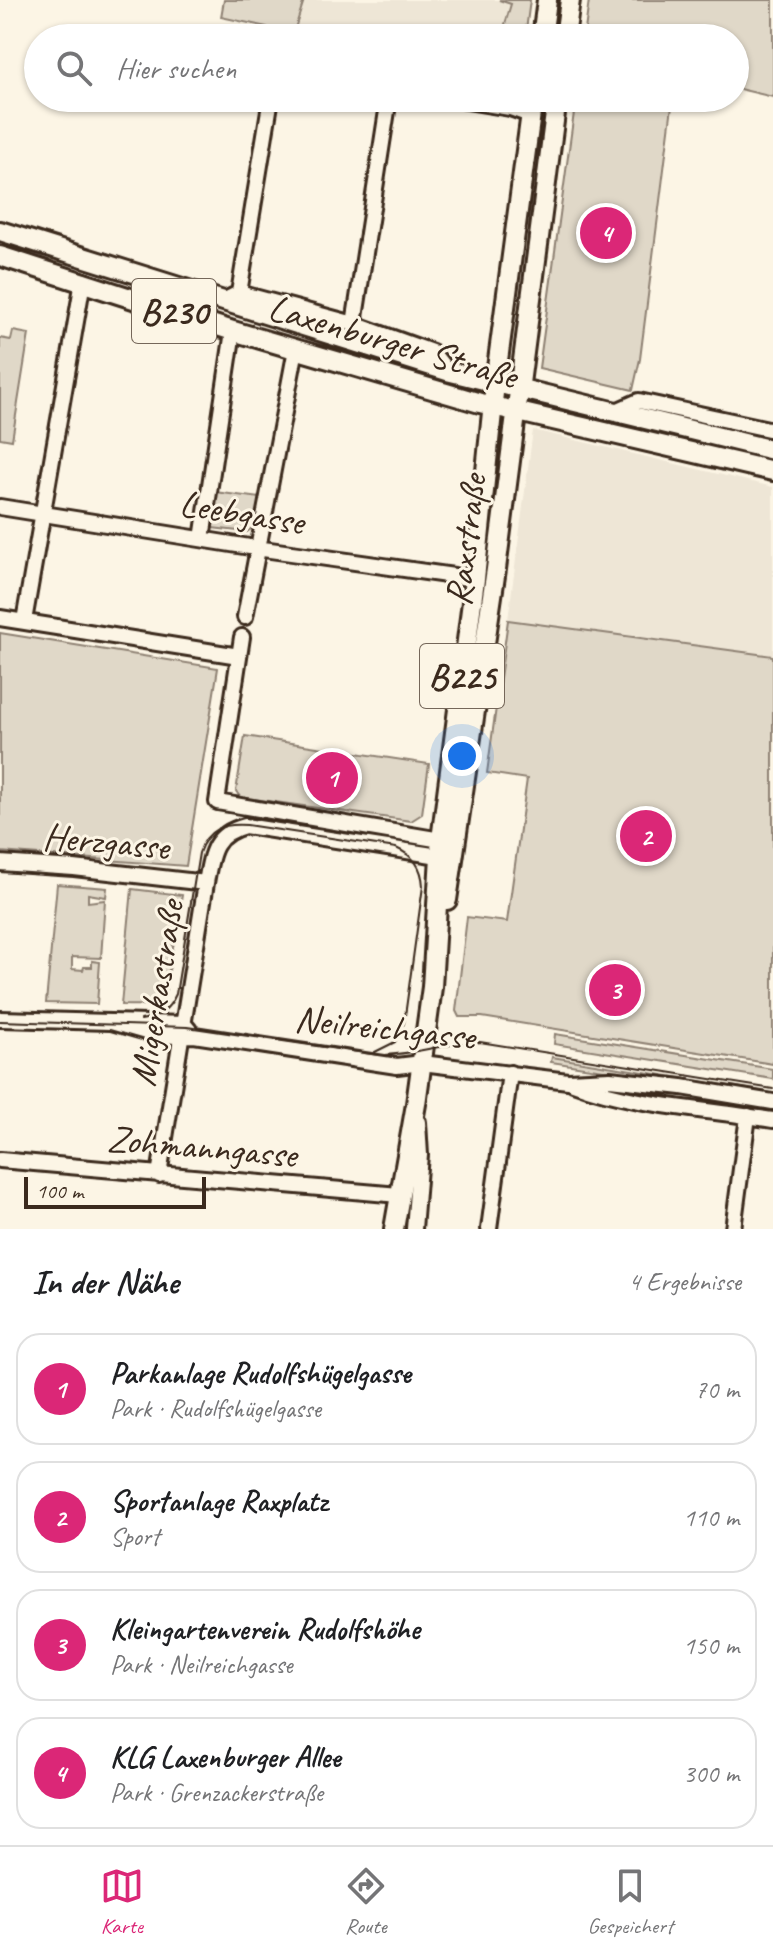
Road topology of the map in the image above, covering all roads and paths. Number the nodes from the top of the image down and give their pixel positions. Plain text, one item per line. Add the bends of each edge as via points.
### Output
1 (547, 0) edge
2 (570, 0) edge
3 (544, 24) edge
4 (567, 24) edge
5 (269, 112) edge
6 (387, 112) edge
7 (531, 112) edge
8 (555, 112) edge
9 (0, 231) edge
10 (0, 256) edge
11 (83, 281) junction
12 (231, 297) junction
13 (354, 324) junction
14 (233, 331) junction
15 (296, 349) junction
16 (447, 371) junction
17 (495, 383) junction
18 (519, 388) junction
19 (492, 407) junction
20 (516, 412) junction
21 (614, 412) junction
22 (773, 430) edge
23 (773, 450) edge
24 (773, 471) edge
25 (0, 507) edge
26 (42, 513) junction
27 (202, 539) junction
28 (256, 548) junction
29 (475, 579) junction
30 (245, 617) dead end
31 (0, 618) edge
32 (24, 621) junction
33 (242, 637) dead end
34 (239, 656) junction
35 (440, 848) junction
36 (0, 863) edge
37 (206, 883) junction
38 (437, 937) junction
39 (0, 1019) edge
40 (187, 1032) junction
41 (422, 1063) junction
42 (510, 1073) junction
43 (568, 1081) junction
44 (773, 1102) edge
45 (416, 1104) junction
46 (748, 1116) junction
47 (773, 1120) edge
48 (0, 1160) edge
49 (159, 1175) junction
50 (399, 1195) junction
51 (394, 1229) edge
52 (414, 1229) edge
53 (489, 1229) edge
54 (733, 1229) edge

1 - 3 main road
2 - 4 main road
5 - 12 street
6 - 13 street
7 - 17 main road, B225
8 - 18 main road, B225
9 - 12 main road, Laxenburger Straße / B230
10 - 11 main road, Laxenburger Straße / B230
11 - 14 main road, Laxenburger Straße / B230
11 - 26 street
12 - 13 street, Laxenburger Straße
12 - 16 main road, Laxenburger Straße / B230
13 - 16 street, Laxenburger Straße via 432,352
14 - 15 main road, Laxenburger Straße / B230
14 - 27 street
15 - 19 main road, Laxenburger Straße / B230
15 - 28 street
16 - 17 main road, Laxenburger Straße / B230
17 - 18 main road, Laxenburger Straße / B230
17 - 19 main road, B225
18 - 20 main road, Raxstraße / B225
18 - 21 main road, Laxenburger Straße / B230
19 - 20 main road, Laxenburger Straße / B230
19 - 29 main road, Raxstraße / B225
20 - 24 main road, Laxenburger Straße / B230
20 - 38 main road, Raxstraße / B225 via 451,884
21 - 22 street, Laxenburger Straße via 639,401
21 - 23 main road, Laxenburger Straße / B230
25 - 26 street, Leebgasse
26 - 27 street, Leebgasse
26 - 32 street
27 - 28 street, Leebgasse
28 - 29 street, Leebgasse
28 - 30 street
29 - 35 main road, Raxstraße / B225
31 - 32 street
32 - 34 street
33 - 34 street
34 - 35 street via 217,802
35 - 37 street, Migerkastraße via 245,826 232,829 214,846
35 - 38 main road, Raxstraße / B225
36 - 37 street, Herzgasse
37 - 40 street, Migerkastraße
38 - 41 main road, Raxstraße / B225
39 - 40 street, Neilreichgasse via 111,1022 160,1036
40 - 41 street, Neilreichgasse via 397,1066
40 - 49 street, Migerkastraße
41 - 42 street, Neilreichgasse
41 - 45 main road, Raxstraße / B225
42 - 43 street, Neilreichgasse
42 - 53 street
43 - 44 street, Neilreichgasse via 620,1080
43 - 46 street, Neilreichgasse via 598,1093
45 - 50 main road, Raxstraße / B225
45 - 52 street, Raxstraße via 420,1155
46 - 47 street, Neilreichgasse
46 - 54 street
48 - 49 street, Zohmanngasse
49 - 50 street, Zohmanngasse
50 - 51 main road, Raxstraße / B225

